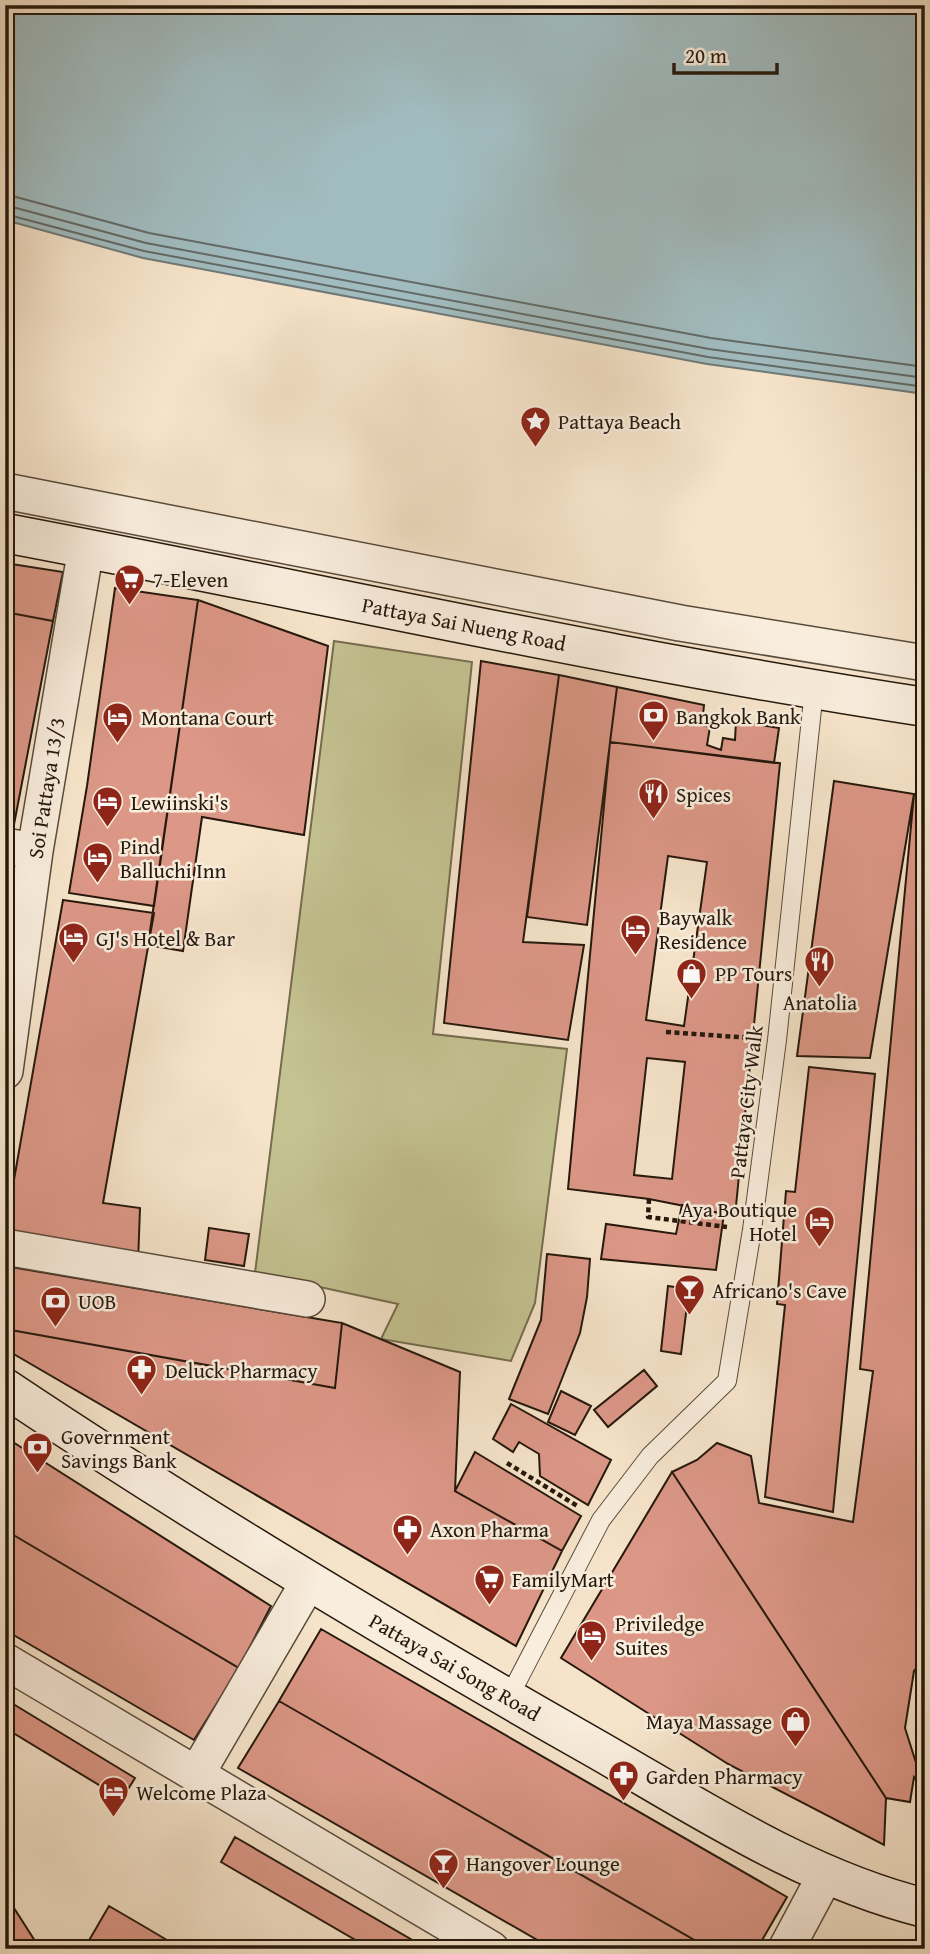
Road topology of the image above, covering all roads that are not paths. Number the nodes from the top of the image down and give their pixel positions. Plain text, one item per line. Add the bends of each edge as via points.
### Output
1 (5, 491) edge
2 (5, 533) edge
3 (86, 548) junction
4 (925, 663) edge
5 (814, 690) junction
6 (925, 707) edge
7 (20, 849) edge
8 (5, 1071) edge
9 (5, 1247) edge
10 (307, 1299) dead end
11 (5, 1388) edge
12 (309, 1581) junction
13 (5, 1661) edge
14 (509, 1699) junction
15 (196, 1775) junction
16 (825, 1876) junction
17 (925, 1909) edge
18 (491, 1949) edge
19 (786, 1949) edge

1 - 4 street via 680,623
2 - 3 main road, Pattaya Sai Nueng Road
3 - 5 main road, Pattaya Sai Nueng Road
3 - 7 street, Soi Pattaya 13/3
5 - 6 main road, Pattaya Sai Nueng Road
5 - 14 lane, Pattaya City Walk via 777,1040 727,1381 650,1456 601,1520
7 - 8 street, Soi Pattaya 13/3
9 - 10 street
11 - 12 main road, Pattaya Sai Song Road
12 - 14 main road, Pattaya Sai Song Road
12 - 15 street
13 - 15 street
14 - 16 main road, Pattaya Sai Song Road
15 - 18 street
16 - 17 main road, Pattaya Sai Song Road
16 - 19 street

